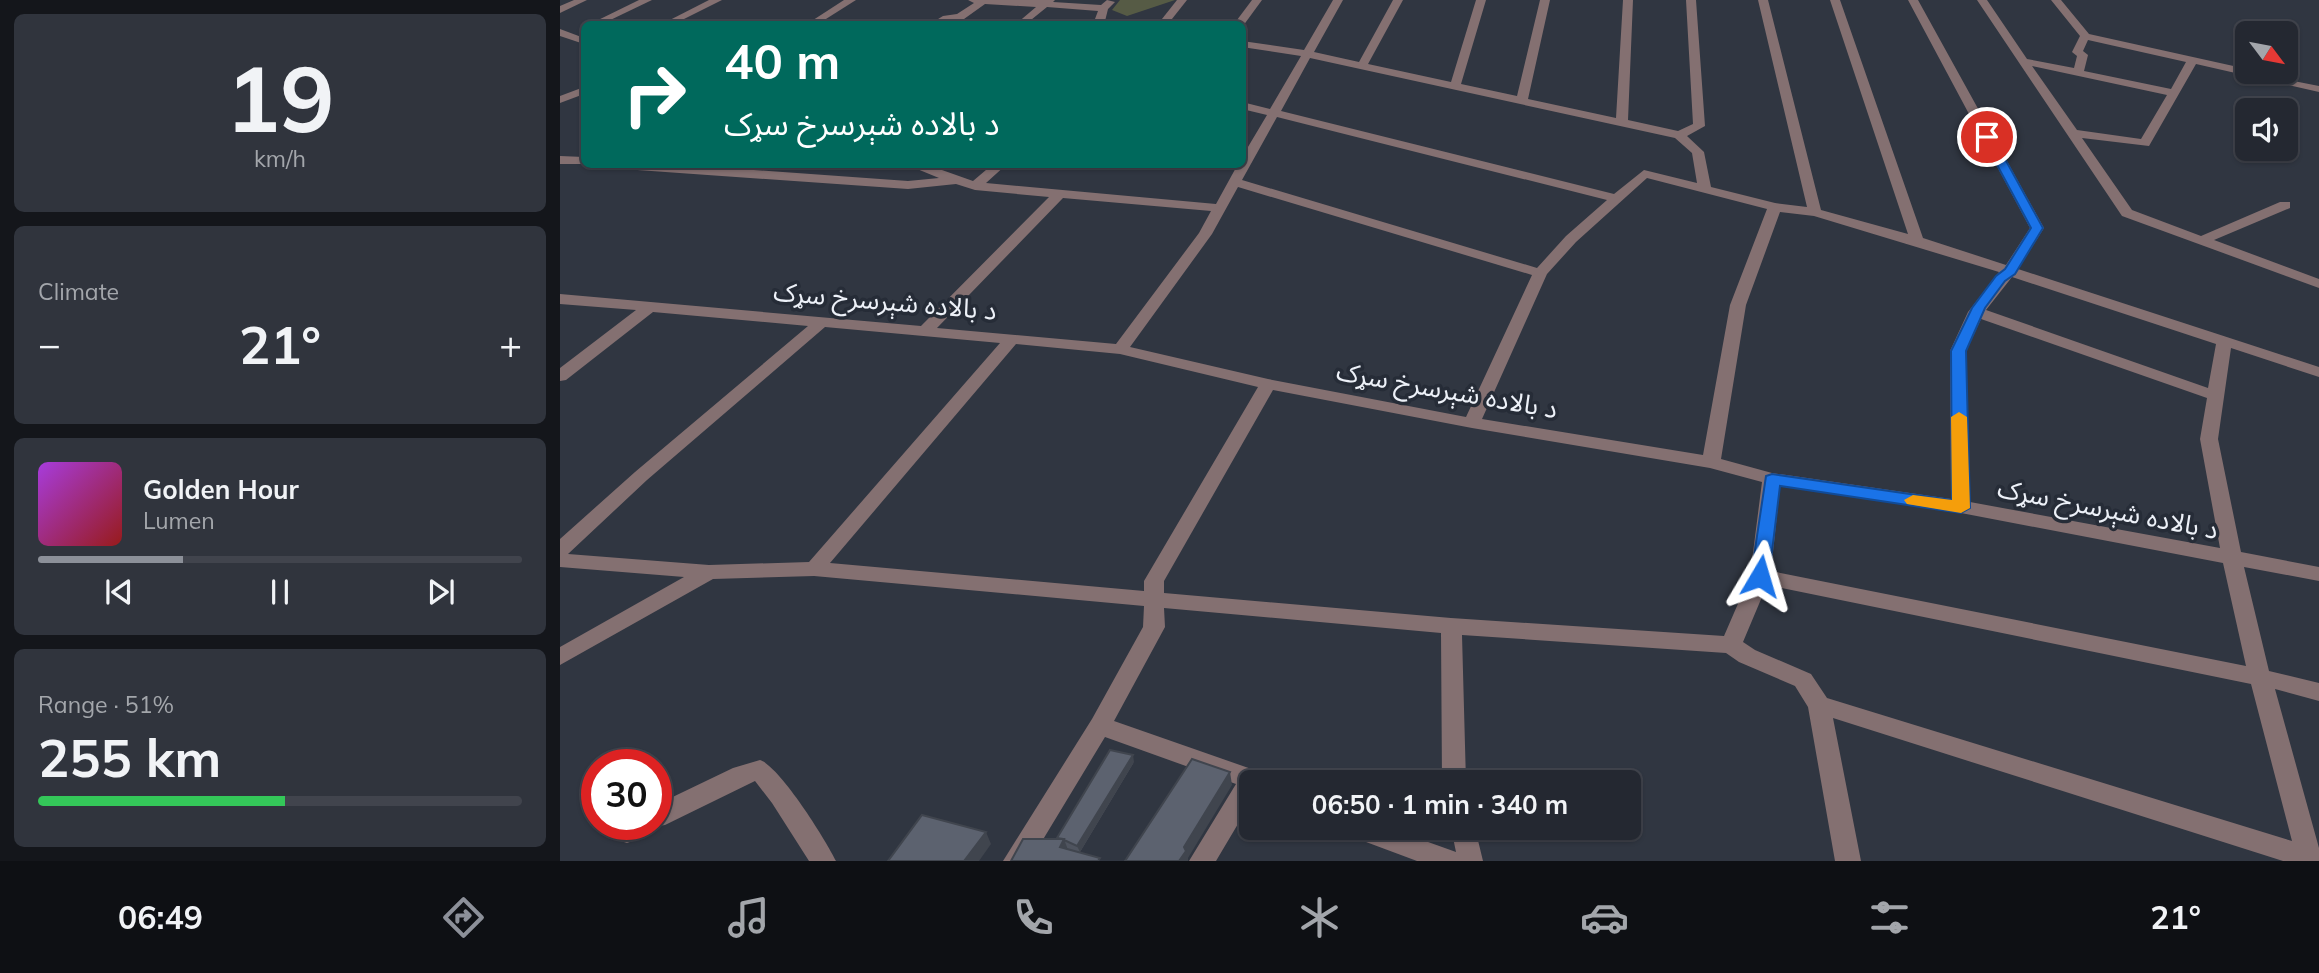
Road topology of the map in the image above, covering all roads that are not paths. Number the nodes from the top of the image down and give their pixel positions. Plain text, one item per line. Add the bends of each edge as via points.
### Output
1 (582, 0) edge
2 (646, 0) edge
3 (717, 0) edge
4 (851, 0) edge
5 (974, 0) edge
6 (984, 0) edge
7 (1112, 0) edge
8 (1182, 0) edge
9 (1257, 0) edge
10 (1338, 0) edge
11 (1398, 0) edge
12 (1480, 0) edge
13 (1545, 0) edge
14 (1628, 0) edge
15 (1691, 0) edge
16 (1763, 0) edge
17 (1835, 0) edge
18 (1913, 0) edge
19 (1982, 0) edge
20 (2056, 0) edge
21 (1047, 2) edge
22 (1103, 8) junction
23 (560, 10) edge
24 (601, 21) edge
25 (673, 21) edge
26 (817, 21) edge
27 (941, 21) edge
28 (1025, 21) edge
29 (1100, 21) edge
30 (1165, 21) edge
31 (1241, 21) edge
32 (2085, 36) junction
33 (1246, 45) edge
34 (1307, 54) junction
35 (2193, 60) junction
36 (2023, 61) junction
37 (1362, 66) junction
38 (2078, 73) junction
39 (1455, 86) junction
40 (2319, 89) edge
41 (581, 91) edge
42 (2174, 93) junction
43 (560, 100) edge
44 (1522, 101) junction
45 (1246, 106) edge
46 (1274, 113) junction
47 (1622, 123) junction
48 (2071, 132) junction
49 (1679, 135) junction
50 (560, 160) edge
51 (581, 161) edge
52 (1246, 161) edge
53 (666, 168) edge
54 (922, 168) edge
55 (996, 168) edge
56 (1242, 168) edge
57 (957, 180) junction
58 (1234, 182) junction
59 (975, 186) junction
60 (1705, 189) junction
61 (1060, 193) junction
62 (1616, 198) junction
63 (2285, 205) dead end
64 (1775, 206) junction
65 (1220, 208) junction
66 (1815, 212) junction
67 (2200, 241) junction
68 (1917, 242) junction
69 (2010, 271) junction
70 (1539, 273) junction
71 (2319, 284) edge
72 (560, 299) edge
73 (650, 307) junction
74 (1976, 312) junction
75 (821, 323) junction
76 (924, 332) junction
77 (1013, 338) junction
78 (2224, 341) junction
79 (1120, 349) junction
80 (2319, 372) edge
81 (560, 376) edge
82 (1268, 384) junction
83 (2216, 396) junction
84 (1472, 423) junction
85 (1711, 462) junction
86 (1772, 480) junction
87 (1961, 508) junction
88 (560, 550) edge
89 (2232, 559) junction
90 (560, 560) edge
91 (814, 569) junction
92 (709, 572) junction
93 (2319, 575) edge
94 (1760, 576) junction
95 (1153, 600) junction
96 (1451, 626) junction
97 (1731, 645) junction
98 (560, 657) edge
99 (2260, 677) junction
100 (2319, 692) edge
101 (1819, 705) junction
102 (1100, 726) junction
103 (1454, 770) edge
104 (1239, 775) edge
105 (1239, 805) edge
106 (672, 809) edge
107 (1391, 840) edge
108 (1466, 840) edge
109 (1029, 854) edge
110 (2309, 860) edge
111 (823, 861) edge
112 (1202, 861) edge
113 (1448, 861) edge
114 (1470, 861) edge
115 (1847, 861) edge

1 - 23 street
2 - 24 street
3 - 25 street
4 - 26 street
5 - 6 street
6 - 21 street
6 - 27 street via 960,17
7 - 22 street
8 - 30 street
9 - 31 street
10 - 34 street
11 - 37 street
12 - 39 street
13 - 44 street
14 - 47 street
15 - 49 street via 1699,127
16 - 66 street
17 - 68 street
18 - 69 street via 2037,228
19 - 36 street
20 - 32 street
21 - 22 street
21 - 28 street
22 - 29 street
32 - 35 street
32 - 38 street via 2077,52 2083,55
33 - 34 street
34 - 37 street
34 - 46 street
35 - 40 street
35 - 42 street
36 - 38 street
36 - 48 street
37 - 39 street
38 - 42 street
39 - 44 street
41 - 43 street
42 - 48 street via 2145,143
44 - 47 street
45 - 46 street
46 - 52 street
46 - 62 street
47 - 49 street
48 - 67 street via 2127,213
49 - 60 street via 1698,152
50 - 51 street
53 - 57 street via 908,185
54 - 57 street
55 - 59 street
56 - 58 street
57 - 59 street
58 - 65 street
58 - 70 street
59 - 61 street
60 - 62 street via 1644,174
60 - 64 street
61 - 65 street
61 - 76 street
62 - 70 street
63 - 67 street
64 - 66 street
64 - 85 street via 1738,305
65 - 79 street
66 - 68 street
67 - 71 street
68 - 69 street
69 - 74 street
69 - 78 street
70 - 84 street
72 - 73 street, د بالاده شېرسرخ سړک
73 - 75 street, د بالاده شېرسرخ سړک
73 - 81 street
74 - 83 street
74 - 87 street via 1958,351
75 - 76 street, د بالاده شېرسرخ سړک
75 - 88 street
76 - 77 street, د بالاده شېرسرخ سړک
77 - 79 street, د بالاده شېرسرخ سړک
77 - 91 street
78 - 80 street
78 - 83 street
79 - 82 street, د بالاده شېرسرخ سړک
82 - 84 street, د بالاده شېرسرخ سړک
82 - 95 street via 1154,581
83 - 89 street via 2209,439
84 - 85 street, د بالاده شېرسرخ سړک
85 - 86 street, د بالاده شېرسرخ سړک
86 - 87 street, د بالاده شېرسرخ سړک
86 - 94 street
87 - 89 street, د بالاده شېرسرخ سړک
89 - 93 street, د بالاده شېرسرخ سړک
89 - 99 street
90 - 92 street
91 - 92 street
91 - 95 street
92 - 98 street
94 - 97 street
94 - 99 street
95 - 96 street
95 - 102 street via 1154,627
96 - 97 street
96 - 103 street
97 - 101 street via 1803,680
99 - 100 street
99 - 110 street
101 - 110 street via 2053,775
101 - 115 street
102 - 104 street
102 - 109 street
105 - 112 street
106 - 111 street via 760,770
107 - 113 street
108 - 114 street

